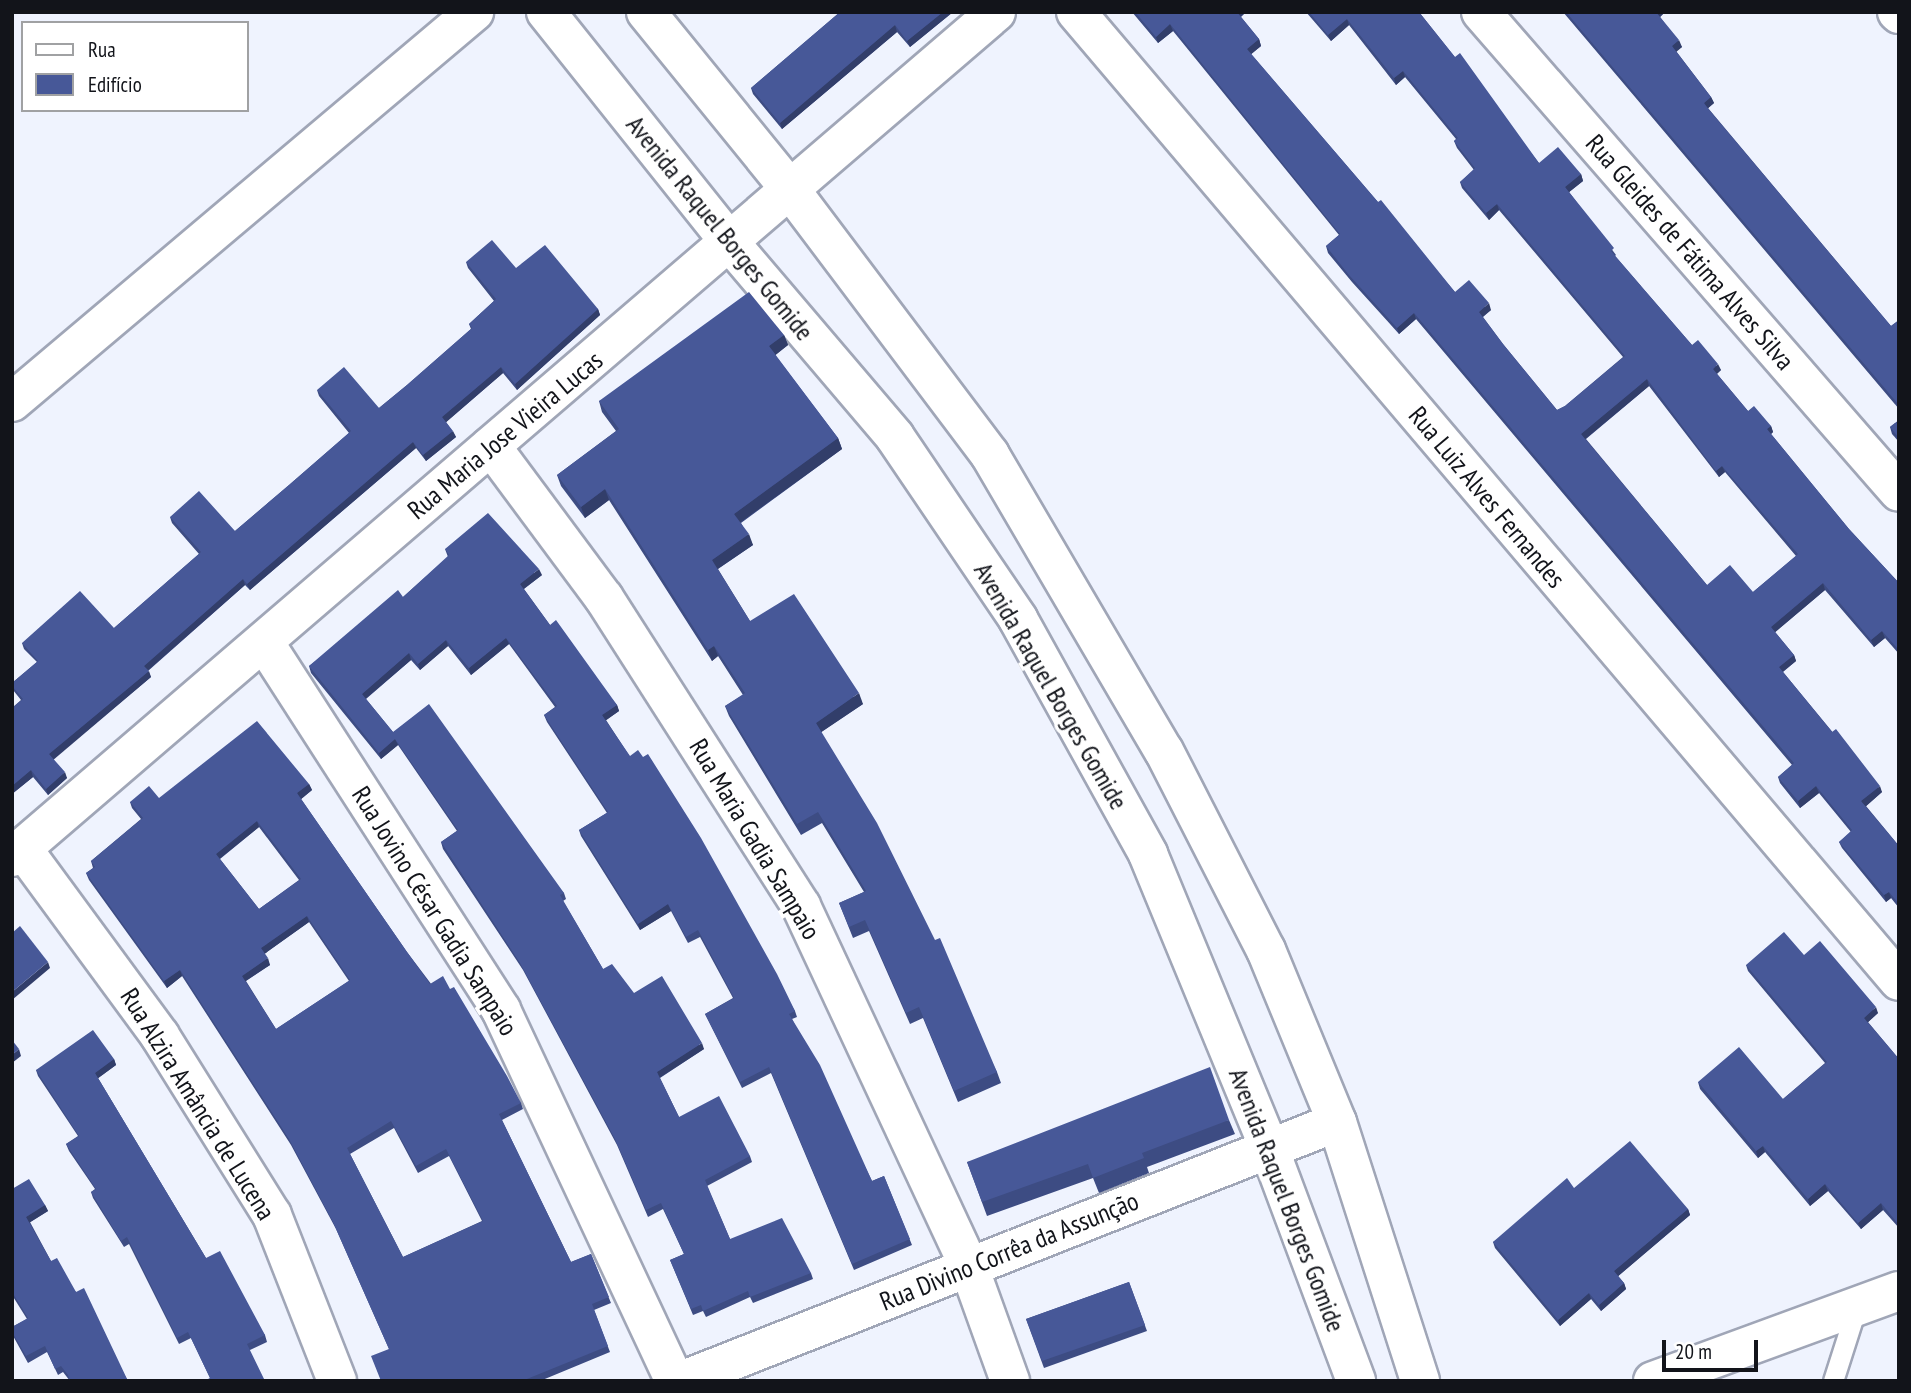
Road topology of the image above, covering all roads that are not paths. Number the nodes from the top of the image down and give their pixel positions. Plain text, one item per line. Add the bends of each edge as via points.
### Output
1 (474, 12) edge
2 (546, 12) edge
3 (646, 12) edge
4 (996, 12) edge
5 (1076, 12) edge
6 (1481, 12) edge
7 (789, 188) junction
8 (730, 244) junction
9 (12, 402) edge
10 (491, 446) junction
11 (1899, 492) edge
12 (264, 642) junction
13 (17, 853) edge
14 (1892, 960) edge
15 (1337, 1122) junction
16 (1269, 1147) junction
17 (969, 1267) junction
18 (1899, 1291) edge
19 (1857, 1306) junction
20 (337, 1381) edge
21 (675, 1381) edge
22 (681, 1381) edge
23 (1010, 1381) edge
24 (1356, 1381) edge
25 (1420, 1381) edge
26 (1653, 1381) edge
27 (1833, 1381) edge

1 - 9 street
2 - 8 street, Avenida Raquel Borges Gomide
3 - 7 street
4 - 7 street, Rua Maria Jose Vieira Lucas
5 - 14 street, Rua Luiz Alves Fernandes
6 - 11 street, Rua Gleides de Fátima Alves Silva
7 - 8 street, Rua Maria Jose Vieira Lucas
7 - 15 street via 990,455 1157,739 1266,950
8 - 10 street, Rua Maria Jose Vieira Lucas
8 - 16 street, Avenida Raquel Borges Gomide via 895,437 1017,619 1148,854
10 - 12 street, Rua Maria Jose Vieira Lucas
10 - 17 street, Rua Maria Gadia Sampaio via 604,598 801,906
12 - 13 street, Rua Maria Jose Vieira Lucas
12 - 21 street, Rua Jovino César Gadia Sampaio via 501,1010
13 - 20 street, Rua Alzira Amância de Lucena via 160,1036 272,1215
15 - 16 street, Rua Divino Corrêa da Assunção
15 - 25 street
16 - 17 street, Rua Divino Corrêa da Assunção
16 - 24 street, Avenida Raquel Borges Gomide
17 - 22 street, Rua Divino Corrêa da Assunção
17 - 23 street, Rua Maria Gadia Sampaio
18 - 19 street
19 - 26 street
19 - 27 lane

